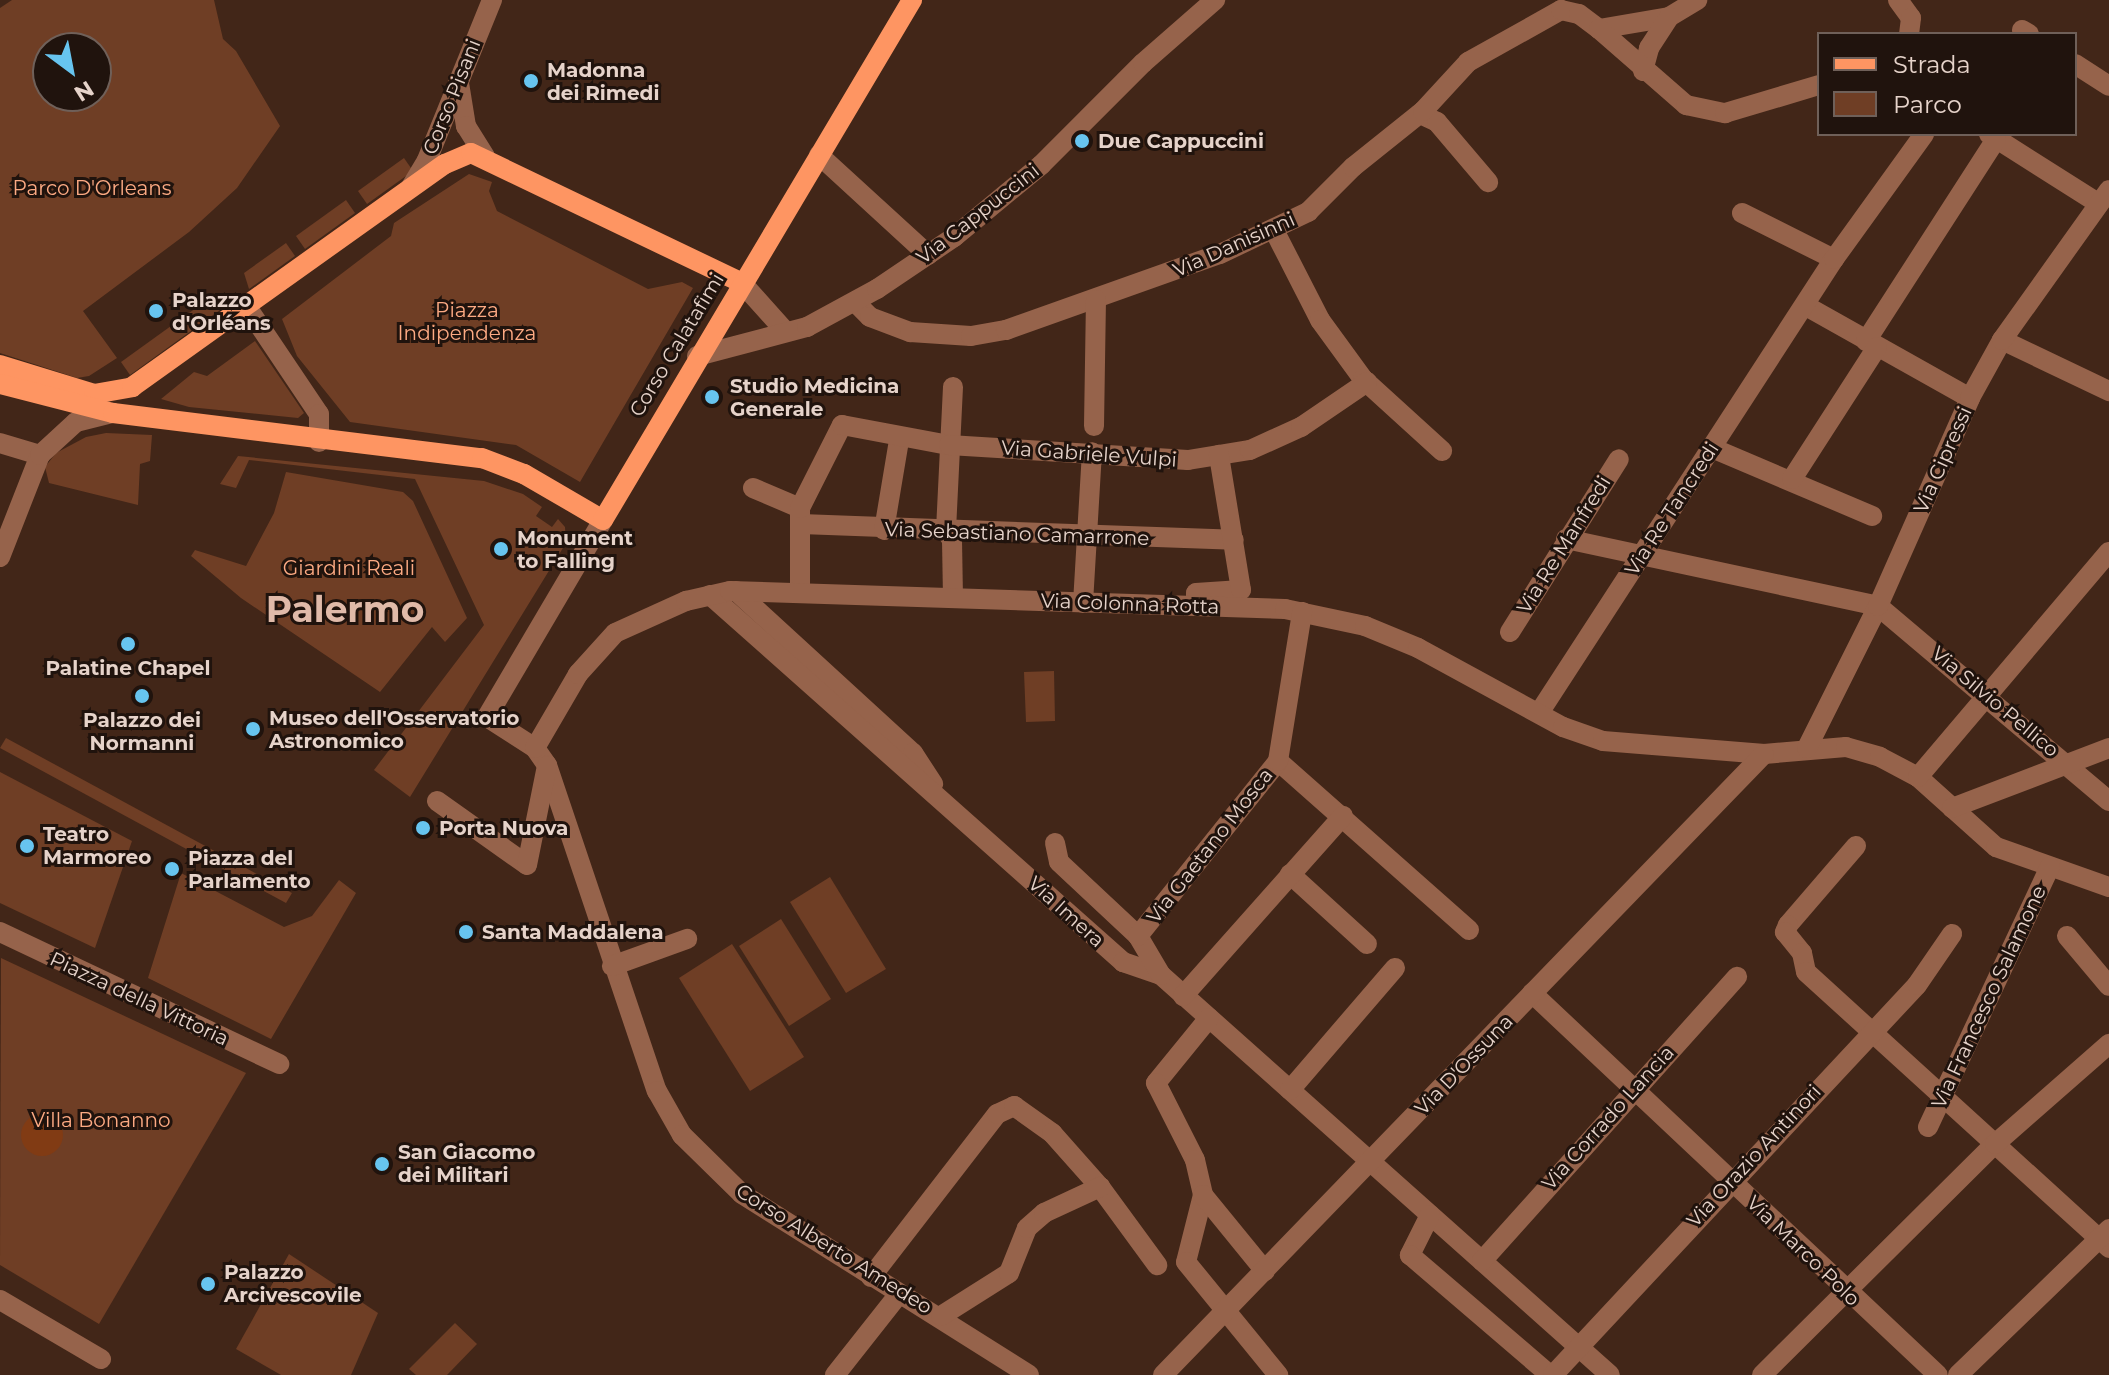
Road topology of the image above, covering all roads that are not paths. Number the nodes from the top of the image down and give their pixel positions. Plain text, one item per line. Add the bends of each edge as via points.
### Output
1 (492, 0) edge
2 (912, 0) edge
3 (1215, 0) edge
4 (1697, 0) edge
5 (1898, 0) edge
6 (1669, 17) junction
7 (1599, 29) junction
8 (1909, 32) edge
9 (2077, 65) edge
10 (1643, 71) junction
11 (459, 79) junction
12 (1817, 86) edge
13 (2109, 86) edge
14 (1420, 114) junction
15 (1923, 136) edge
16 (1993, 136) edge
17 (819, 155) junction
18 (485, 157) junction
19 (1488, 182) dead end
20 (407, 191) junction
21 (2102, 196) edge
22 (1742, 213) dead end
23 (1274, 230) junction
24 (928, 255) junction
25 (1834, 259) junction
26 (742, 283) junction
27 (1096, 300) junction
28 (855, 302) junction
29 (1806, 306) junction
30 (247, 307) junction
31 (785, 331) junction
32 (2002, 340) junction
33 (1871, 344) junction
34 (697, 356) junction
35 (0, 365) edge
36 (146, 379) junction
37 (1367, 382) junction
38 (0, 384) edge
39 (953, 387) dead end
40 (2109, 391) edge
41 (1970, 398) junction
42 (113, 413) junction
43 (152, 417) junction
44 (1094, 426) dead end
45 (899, 440) junction
46 (319, 442) junction
47 (0, 443) edge
48 (949, 445) junction
49 (1712, 448) junction
50 (1442, 451) dead end
51 (1092, 452) junction
52 (40, 455) junction
53 (1219, 455) junction
54 (1619, 459) dead end
55 (1792, 479) junction
56 (753, 488) dead end
57 (801, 516) junction
58 (1872, 516) dead end
59 (603, 520) junction
60 (884, 530) junction
61 (946, 531) junction
62 (1087, 538) junction
63 (1566, 539) junction
64 (1234, 540) junction
65 (2109, 552) edge
66 (1642, 556) junction
67 (0, 557) edge
68 (736, 591) junction
69 (800, 592) junction
70 (710, 595) junction
71 (953, 598) junction
72 (1083, 603) junction
73 (1196, 606) junction
74 (1878, 606) junction
75 (1302, 612) junction
76 (1510, 632) dead end
77 (1987, 695) junction
78 (1539, 713) junction
79 (487, 717) joint
80 (535, 748) junction
81 (1807, 748) junction
82 (2109, 748) edge
83 (1764, 754) junction
84 (1278, 761) junction
85 (547, 765) junction
86 (2069, 765) junction
87 (1918, 777) junction
88 (437, 801) dead end
89 (2109, 801) edge
90 (948, 807) junction
91 (1952, 808) junction
92 (1343, 816) junction
93 (1055, 843) dead end
94 (1856, 846) dead end
95 (2050, 867) junction
96 (1290, 874) junction
97 (2109, 887) edge
98 (1469, 930) dead end
99 (0, 932) edge
100 (1952, 934) dead end
101 (1138, 936) junction
102 (2067, 936) dead end
103 (687, 939) dead end
104 (1367, 944) dead end
105 (612, 966) junction
106 (1395, 968) dead end
107 (1161, 975) junction
108 (1737, 977) dead end
109 (2109, 986) edge
110 (1532, 993) junction
111 (1183, 996) junction
112 (1209, 1018) junction
113 (1870, 1032) junction
114 (2109, 1044) edge
115 (279, 1064) dead end
116 (1290, 1090) junction
117 (1633, 1091) junction
118 (1943, 1100) junction
119 (1928, 1127) dead end
120 (1995, 1144) junction
121 (1371, 1162) junction
122 (1730, 1181) junction
123 (1100, 1187) junction
124 (1203, 1195) junction
125 (1430, 1215) junction
126 (2106, 1239) edge
127 (1482, 1261) junction
128 (1157, 1265) dead end
129 (1265, 1271) junction
130 (871, 1277) junction
131 (1845, 1292) junction
132 (899, 1294) junction
133 (0, 1300) edge
134 (1225, 1312) junction
135 (941, 1316) junction
136 (1579, 1347) junction
137 (101, 1359) dead end
138 (1929, 1372) edge
139 (835, 1375) edge
140 (1029, 1375) edge
141 (1163, 1375) edge
142 (1278, 1375) edge
143 (1551, 1375) edge
144 (1610, 1375) edge
145 (1762, 1375) edge
146 (1958, 1375) edge

1 - 11 street, Corso Pisani
2 - 17 main road, Corso Calatafimi
3 - 24 street, Via Cappuccini via 1041,165
4 - 6 street
5 - 8 street via 1911,18
6 - 7 street
6 - 10 street via 1649,48
7 - 10 street, Via Danisinni
7 - 14 street, Via Danisinni via 1579,14 1561,10 1525,25 1468,62
9 - 13 street
10 - 12 street, Via Danisinni via 1686,105 1725,113
11 - 18 street via 466,126
11 - 20 street, Corso Pisani via 427,160
14 - 19 street via 1437,122
14 - 23 street, Via Danisinni via 1353,167 1308,212
15 - 25 street, Via Re Tancredi
16 - 21 street
16 - 33 street
17 - 24 street
17 - 26 main road, Corso Calatafimi
18 - 20 main road via 471,153 445,164
18 - 26 main road
20 - 30 main road
21 - 32 street, Via Cipressi
22 - 25 street
23 - 27 street, Via Danisinni
23 - 37 street via 1320,320
24 - 28 street, Via Cappuccini
25 - 29 street, Via Re Tancredi
26 - 31 street
26 - 34 main road, Corso Calatafimi
27 - 28 street, Via Danisinni via 971,336 910,332 870,317
27 - 44 street
28 - 31 street, Via Cappuccini via 807,327
29 - 33 street
29 - 49 street, Via Re Tancredi
30 - 36 main road
30 - 46 street via 319,414
31 - 34 street, Via Cappuccini
32 - 40 street
32 - 41 street, Via Cipressi
33 - 41 street
33 - 55 street
34 - 59 main road, Corso Calatafimi
35 - 36 main road via 106,394
36 - 43 main road via 136,402
37 - 50 street
37 - 53 street, Via Gabriele Vulpi via 1301,427 1250,450
38 - 42 main road
39 - 48 street
41 - 74 street, Via Cipressi
42 - 43 main road
42 - 52 street via 76,422
43 - 46 main road
45 - 48 street, Via Gabriele Vulpi
45 - 57 street, Via Gabriele Vulpi via 842,425
45 - 60 street
46 - 59 main road via 482,458 524,474
47 - 52 street
48 - 51 street, Via Gabriele Vulpi
48 - 61 street
49 - 55 street
49 - 66 street, Via Re Tancredi
51 - 53 street, Via Gabriele Vulpi via 1188,460
51 - 62 street
52 - 67 street
53 - 64 street
54 - 63 street, Via Re Manfredi
55 - 58 street
56 - 57 street, Via Sebastiano Camarrone
57 - 60 street, Via Sebastiano Camarrone
57 - 69 street
59 - 79 street, Corso Calatafimi
60 - 61 street, Via Sebastiano Camarrone
61 - 62 street, Via Sebastiano Camarrone
61 - 71 street via 952,540
62 - 64 street, Via Sebastiano Camarrone
62 - 72 street
63 - 66 street
63 - 76 street, Via Re Manfredi
64 - 73 street via 1241,590 1196,593
65 - 77 street
66 - 74 street
66 - 78 street, Via Re Tancredi
68 - 69 street, Via Colonna Rotta
68 - 70 street, Via Colonna Rotta
68 - 90 street via 913,753
69 - 71 street, Via Colonna Rotta
70 - 80 street, Via Colonna Rotta via 615,633 578,674
70 - 90 street, Via Imera
71 - 72 street, Via Colonna Rotta
72 - 73 street, Via Colonna Rotta
73 - 75 street, Via Colonna Rotta
74 - 77 street, Via Silvio Pellico
74 - 81 street, Via Cipressi
75 - 78 street, Via Colonna Rotta via 1365,626 1408,644
75 - 84 street, Via Gaetano Mosca
77 - 86 street, Via Silvio Pellico
77 - 87 street
78 - 83 street, Via Colonna Rotta via 1563,727 1634,746
79 - 80 street, Corso Alberto Amedeo
80 - 85 street, Corso Alberto Amedeo
81 - 83 street, Via Colonna Rotta
81 - 87 street, Via Colonna Rotta via 1846,747
82 - 86 street
83 - 110 street, Via D'Ossuna
84 - 92 street
84 - 101 street, Via Gaetano Mosca
85 - 88 street via 527,865
85 - 105 street, Corso Alberto Amedeo
86 - 89 street, Via Silvio Pellico
86 - 91 street
87 - 91 street, Via Colonna Rotta
90 - 107 street, Via Imera via 1123,962
91 - 95 street, Via Colonna Rotta via 1996,847
92 - 96 street
92 - 98 street
93 - 101 street via 1059,862
94 - 113 street via 1785,932 1802,953 1806,972
95 - 97 street, Via Colonna Rotta
95 - 118 street, Via Francesco Salamone
96 - 104 street
96 - 111 street
99 - 115 street, Piazza della Vittoria
100 - 113 street, Via Orazio Antinori via 1917,985
101 - 107 street
102 - 109 street
103 - 105 street
105 - 130 street, Corso Alberto Amedeo via 657,1091 691,1146 742,1194
106 - 116 street
107 - 111 street, Via Imera
108 - 117 street, Via Corrado Lancia
110 - 117 street, Via Marco Polo
110 - 121 street, Via D'Ossuna
111 - 112 street, Via Imera
112 - 116 street, Via Imera
112 - 124 street via 1156,1083 1195,1160
113 - 118 street
113 - 122 street, Via Orazio Antinori
114 - 120 street
116 - 121 street, Via Imera
117 - 122 street, Via Marco Polo
117 - 127 street, Via Corrado Lancia
118 - 119 street, Via Francesco Salamone
118 - 120 street
120 - 126 street
120 - 131 street
121 - 125 street, Via Imera
121 - 129 street, Via D'Ossuna
122 - 131 street, Via Marco Polo
122 - 136 street, Via Orazio Antinori
123 - 128 street
123 - 130 street via 1052,1133 1014,1106 997,1114
123 - 135 street via 1044,1213 1027,1228 1009,1273
124 - 129 street
124 - 134 street via 1186,1262
125 - 127 street, Via Imera
125 - 143 street via 1410,1255
126 - 146 street
127 - 136 street, Via Imera
129 - 134 street, Via D'Ossuna
130 - 132 street, Corso Alberto Amedeo
131 - 138 street, Via Marco Polo
131 - 145 street
132 - 135 street, Corso Alberto Amedeo
132 - 139 street
133 - 137 street
134 - 141 street, Via D'Ossuna
134 - 142 street
135 - 140 street, Corso Alberto Amedeo
136 - 143 street, Via Orazio Antinori
136 - 144 street, Via Imera

